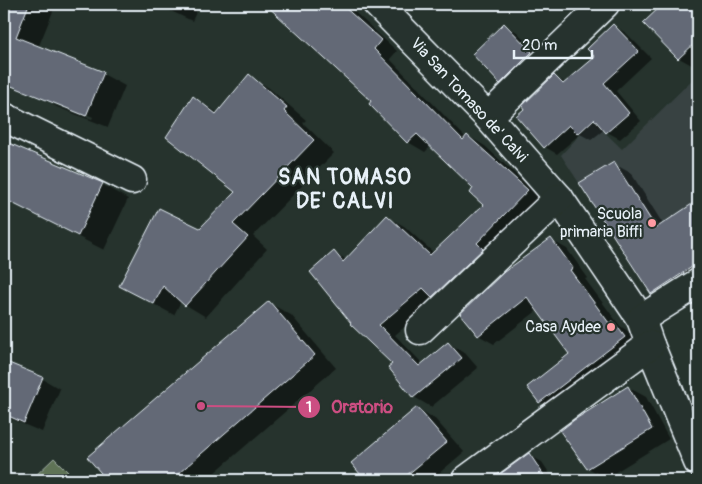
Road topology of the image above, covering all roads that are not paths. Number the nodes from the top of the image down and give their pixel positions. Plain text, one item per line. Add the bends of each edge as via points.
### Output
1 (377, 4) edge
2 (605, 4) edge
3 (4, 117) edge
4 (488, 117) junction
5 (132, 180) dead end
6 (559, 198) junction
7 (698, 283) edge
8 (641, 319) junction
9 (420, 330) dead end
10 (650, 345) junction
11 (698, 462) edge
12 (466, 480) edge

1 - 4 street, Via San Tomaso de' Calvi
2 - 4 street
3 - 5 street
4 - 6 street, Via San Tomaso de' Calvi
6 - 8 street, Via San Tomaso de' Calvi
6 - 9 street
7 - 8 street
8 - 10 street, Via San Tomaso de' Calvi
10 - 11 street, Via San Tomaso de' Calvi
10 - 12 street

